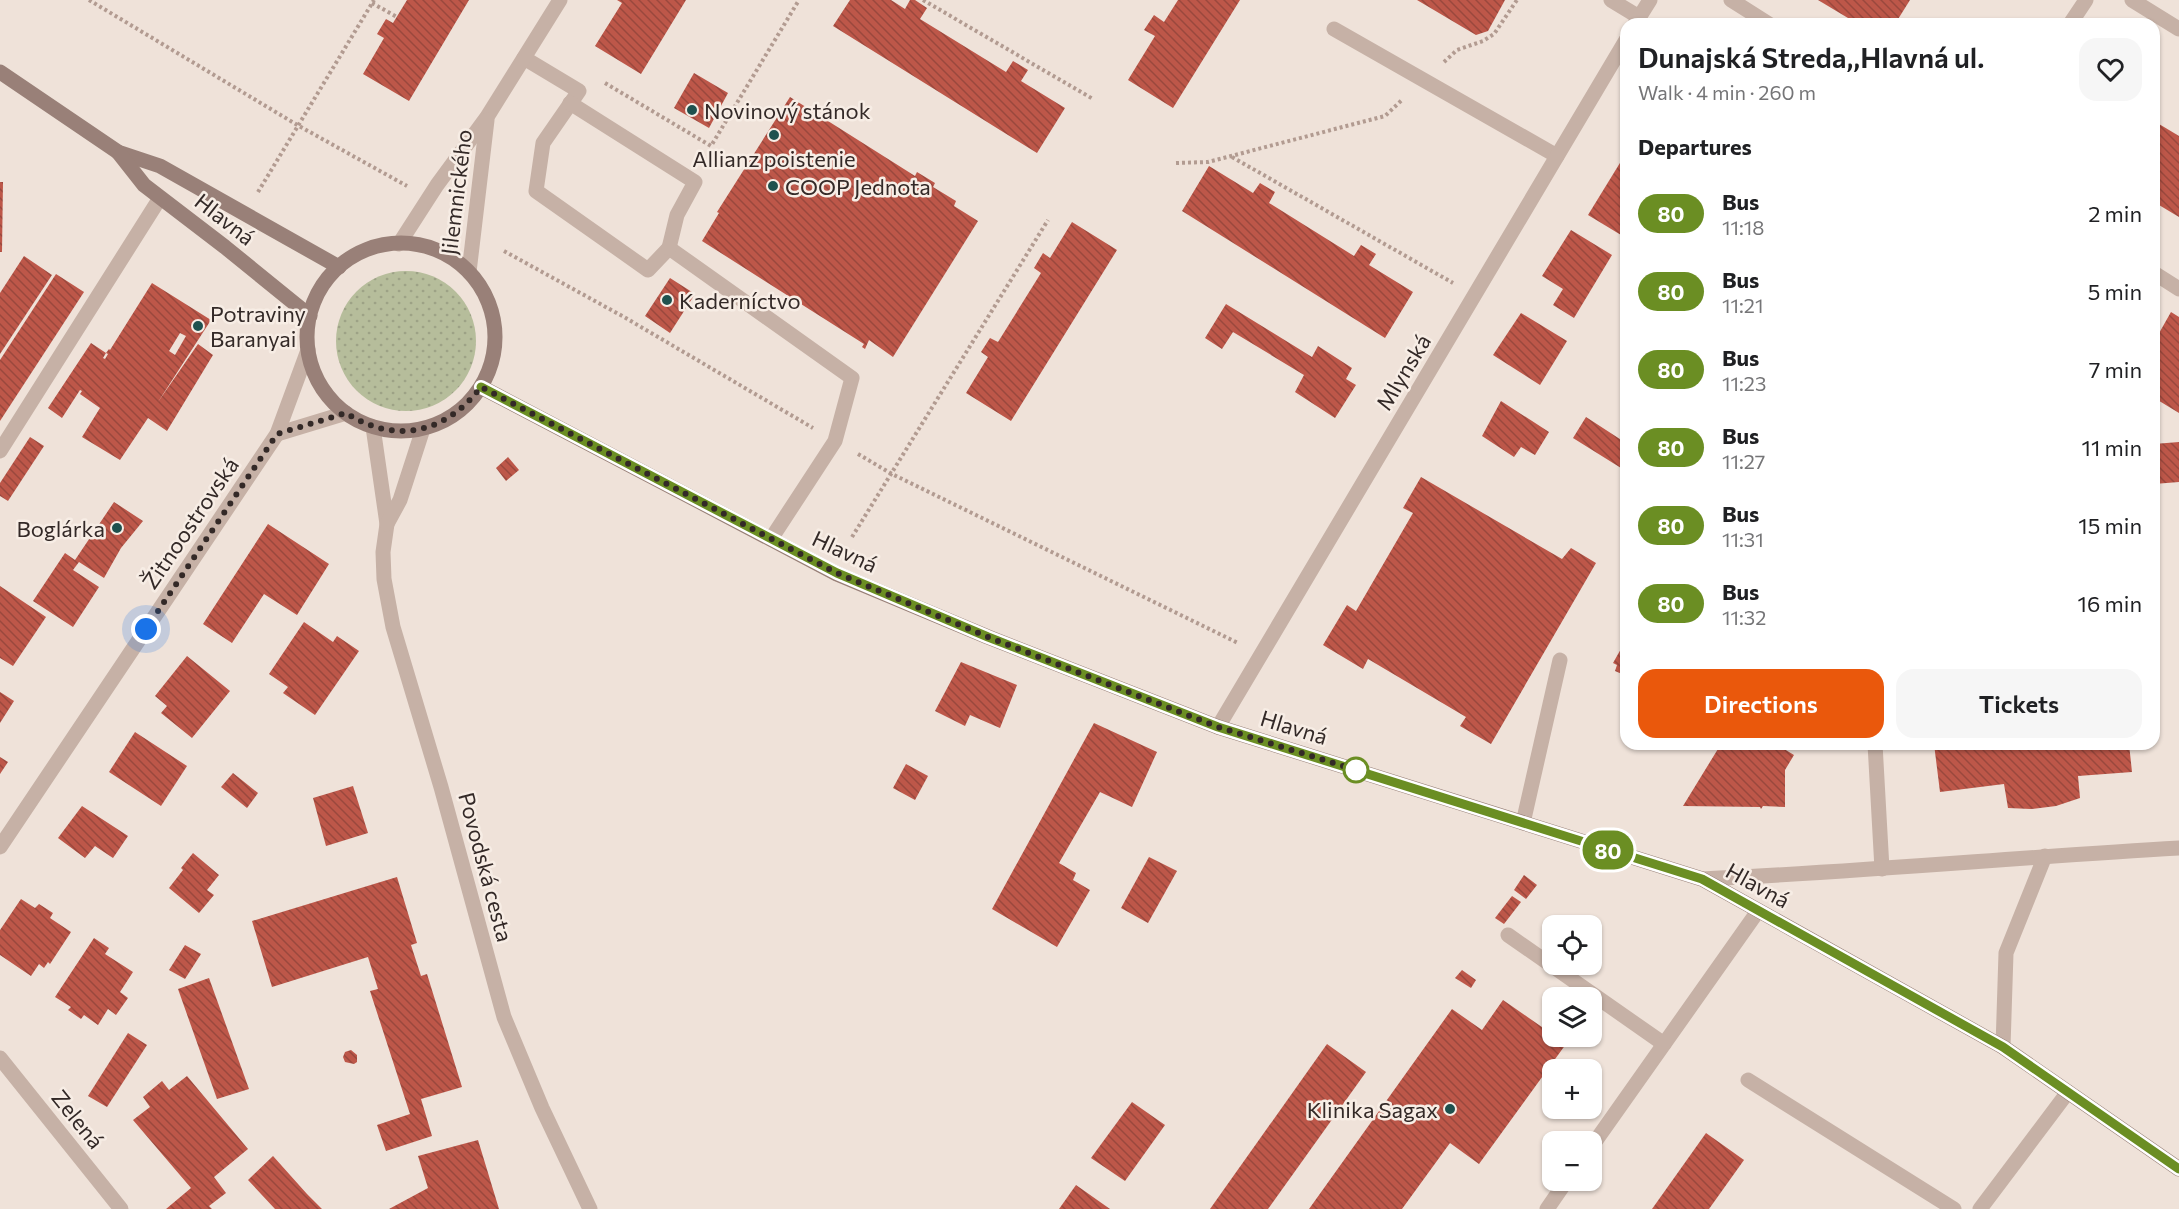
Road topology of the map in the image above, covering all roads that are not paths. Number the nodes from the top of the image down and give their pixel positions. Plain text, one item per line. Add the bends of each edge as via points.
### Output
1 (560, 0) edge
2 (1611, 0) edge
3 (1650, 0) edge
4 (1731, 0) edge
5 (2086, 0) edge
6 (2132, 0) edge
7 (1633, 18) edge
8 (1639, 18) edge
9 (1759, 18) edge
10 (2074, 18) edge
11 (1334, 29) dead end
12 (2179, 29) edge
13 (1620, 50) edge
14 (524, 58) junction
15 (0, 72) edge
16 (570, 104) junction
17 (487, 117) junction
18 (118, 152) junction
19 (1557, 156) junction
20 (160, 198) junction
21 (399, 244) junction
22 (669, 248) junction
23 (339, 267) junction
24 (469, 272) junction
25 (2160, 277) edge
26 (2179, 289) edge
27 (310, 316) junction
28 (308, 350) junction
29 (481, 387) junction
30 (346, 413) junction
31 (373, 427) junction
32 (423, 429) junction
33 (277, 434) junction
34 (0, 450) edge
35 (387, 524) junction
36 (771, 539) junction
37 (1560, 660) dead end
38 (1218, 727) junction
39 (1875, 750) edge
40 (1523, 823) junction
41 (0, 847) edge
42 (2179, 848) edge
43 (2045, 856) junction
44 (1882, 869) junction
45 (1702, 879) junction
46 (1758, 911) junction
47 (1508, 935) dead end
48 (1664, 1044) junction
49 (2003, 1047) junction
50 (0, 1058) edge
51 (1748, 1080) dead end
52 (2068, 1092) junction
53 (1602, 1132) edge
54 (2179, 1169) edge
55 (1559, 1191) edge
56 (121, 1209) edge
57 (590, 1209) edge
58 (1547, 1209) edge
59 (1954, 1209) edge
60 (1980, 1209) edge

1 - 14 street, Jilemnického
2 - 7 street
3 - 8 street
4 - 9 street
5 - 10 street
6 - 12 street
11 - 19 street
13 - 19 street, Mlynská
14 - 16 street via 579,91
14 - 17 street, Jilemnického
15 - 18 main road, Hlavná
16 - 22 street via 695,182 677,215
16 - 22 street via 543,143 536,191 648,270
17 - 21 street, Jilemnického
17 - 24 street, Jilemnického
18 - 20 main road, Hlavná via 144,185
18 - 23 main road, Hlavná via 160,166
19 - 38 street, Mlynská
20 - 27 main road, Hlavná
20 - 34 street
21 - 23 main road via 361,253
21 - 24 main road via 432,249
22 - 36 street via 852,378 835,441
23 - 27 main road via 318,294
24 - 29 main road via 487,298 495,328 493,359
25 - 26 street
27 - 28 main road
28 - 30 main road via 320,386
28 - 33 street, Žitnoostrovská
29 - 32 main road via 456,414
29 - 36 main road, Hlavná
30 - 31 main road
30 - 33 street
31 - 32 main road
31 - 35 street, Povodská cesta
32 - 35 street, Povodská cesta via 400,500
33 - 41 street, Žitnoostrovská
35 - 57 street, Povodská cesta via 384,579 393,627 504,1017
36 - 38 main road, Hlavná via 837,573 966,628
37 - 40 street
38 - 40 main road, Hlavná
39 - 44 street
40 - 45 main road, Hlavná
42 - 43 street
43 - 44 street
43 - 49 street via 2006,953
44 - 45 street
45 - 46 main road, Hlavná
46 - 48 street
46 - 49 main road, Hlavná
47 - 48 street
48 - 53 street
49 - 52 main road, Hlavná
50 - 56 street, Zelená
51 - 59 street
52 - 54 main road, Hlavná
52 - 60 street
55 - 58 street

